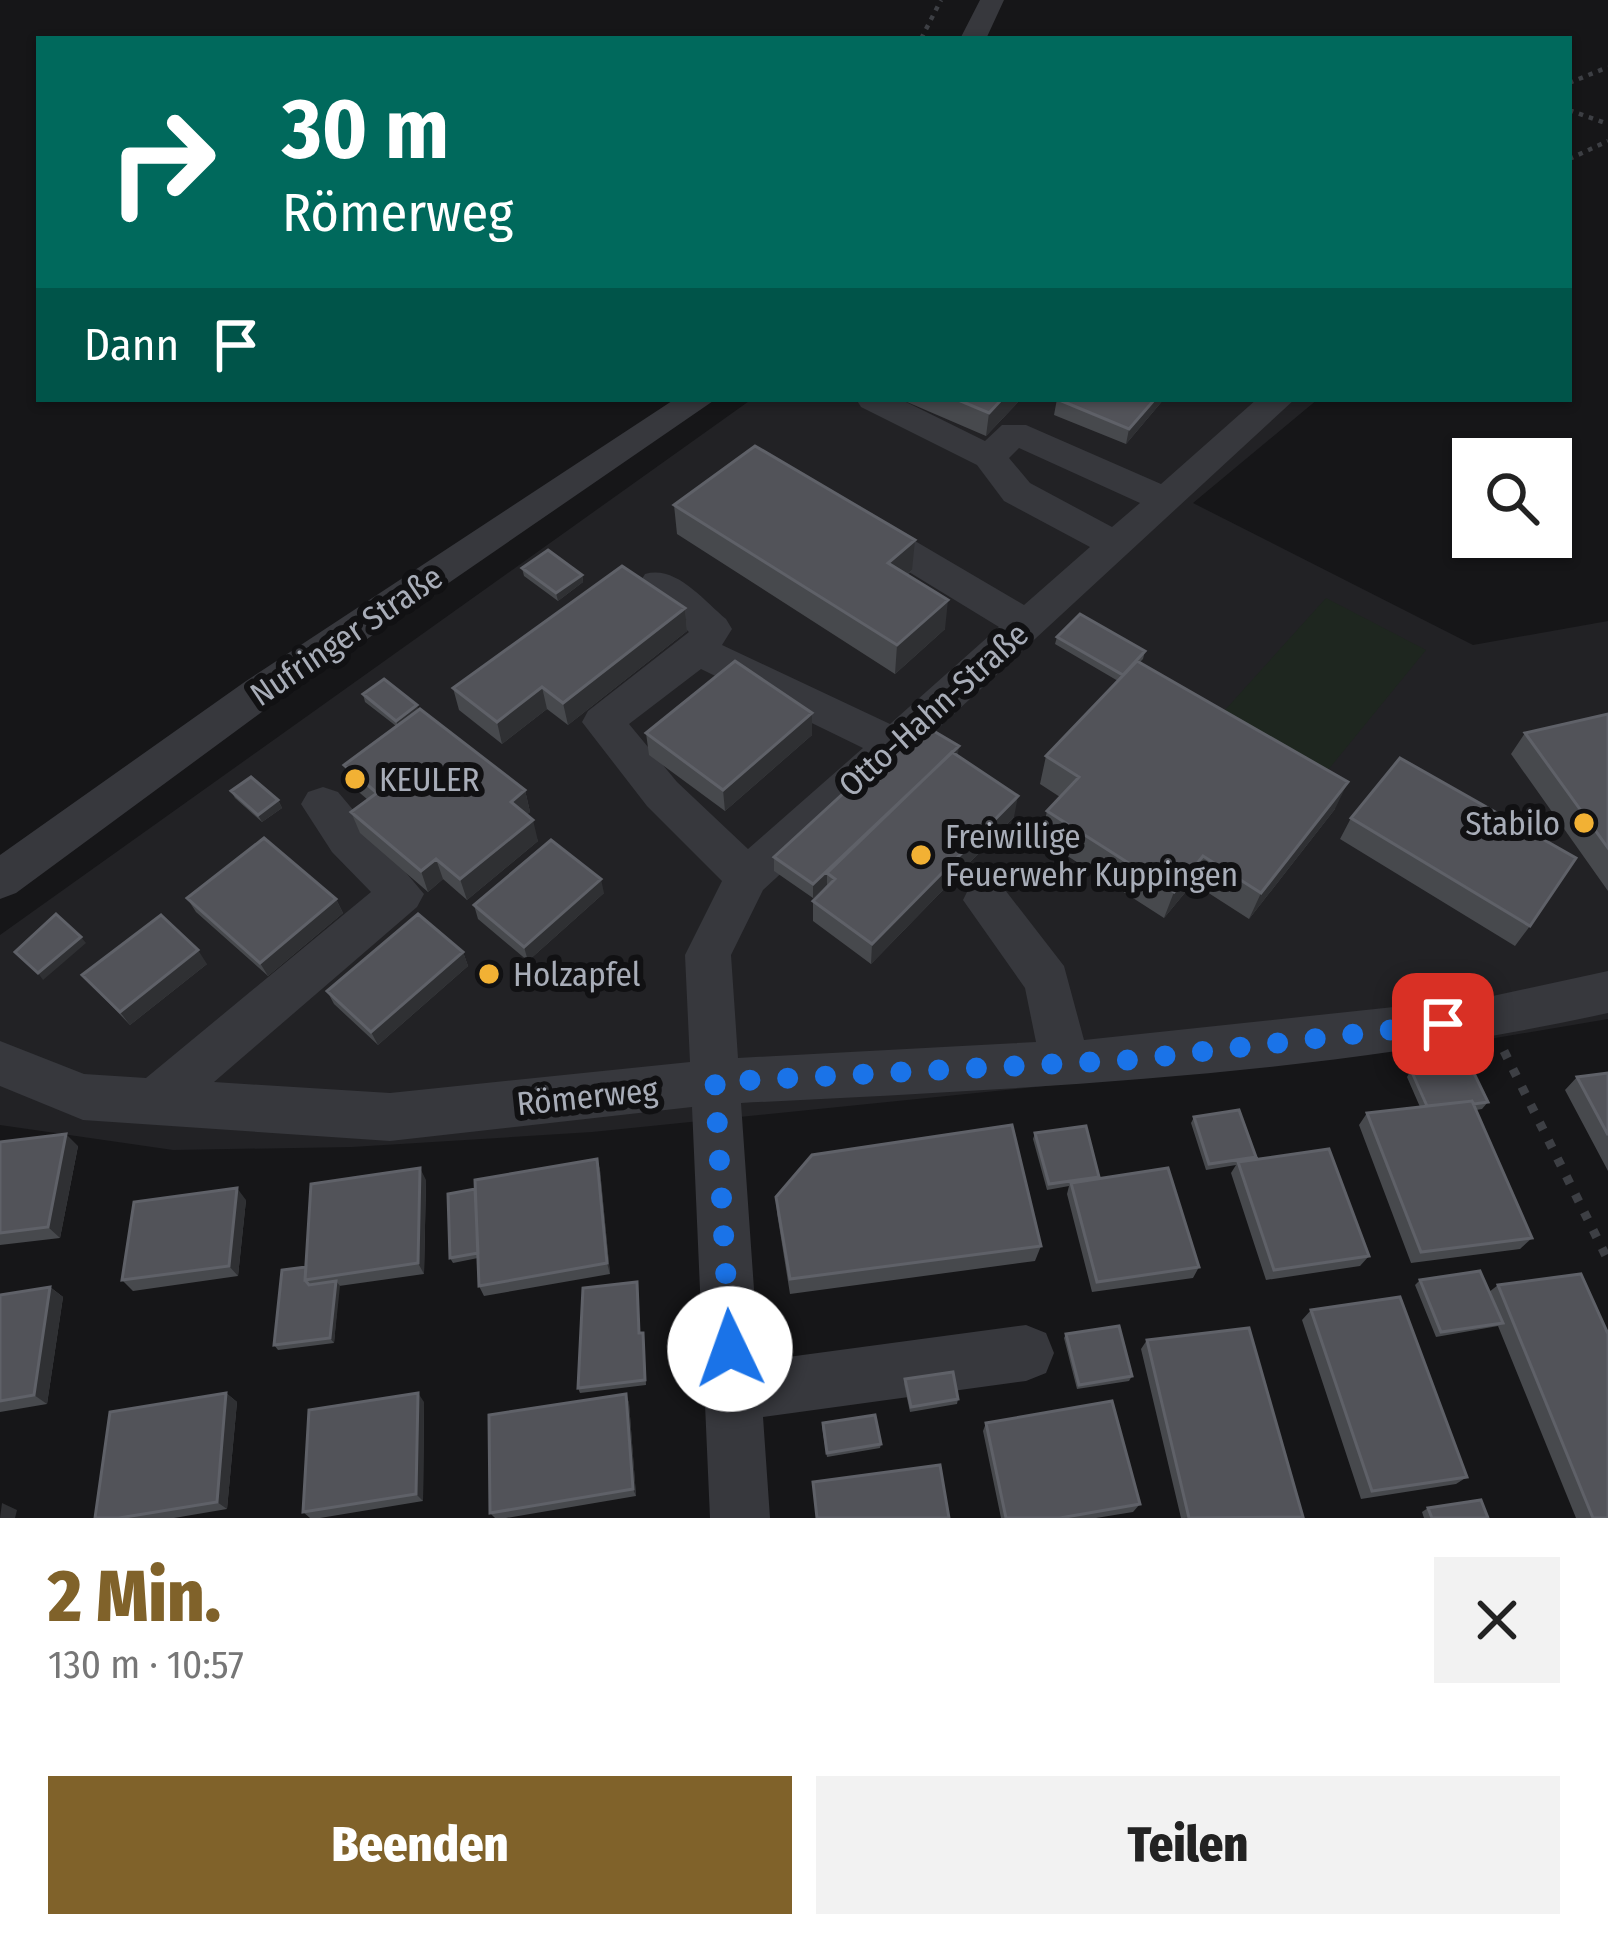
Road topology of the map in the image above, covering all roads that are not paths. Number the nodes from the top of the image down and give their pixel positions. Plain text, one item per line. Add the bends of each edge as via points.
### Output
1 (992, 0) edge
2 (974, 36) edge
3 (695, 402) edge
4 (879, 402) edge
5 (1261, 403) edge
6 (989, 457) junction
7 (1166, 500) junction
8 (832, 508) edge
9 (1116, 544) junction
10 (658, 584) edge
11 (1026, 626) junction
12 (698, 650) junction
13 (894, 744) junction
14 (323, 804) dead end
15 (746, 877) junction
16 (0, 880) edge
17 (986, 900) dead end
18 (1608, 992) edge
19 (0, 1063) edge
20 (1065, 1063) junction
21 (715, 1082) junction
22 (155, 1101) junction
23 (1026, 1353) dead end
24 (733, 1393) junction
25 (740, 1518) edge

1 - 2 street
3 - 16 street, Nufringer Straße via 260,692
4 - 6 street
5 - 7 street, Otto-Hahn-Straße
6 - 7 street via 1014,434
6 - 9 street via 1017,492
7 - 9 street, Otto-Hahn-Straße
8 - 11 street
9 - 11 street, Otto-Hahn-Straße
10 - 12 street via 712,629
11 - 13 street, Otto-Hahn-Straße
12 - 13 street
12 - 15 street via 603,722
13 - 15 street, Otto-Hahn-Straße
14 - 22 street via 401,894
15 - 21 street, Otto-Hahn-Straße via 708,955
17 - 20 street via 1047,981
18 - 20 street, Römerweg via 1488,1018
19 - 22 street, Römerweg via 83,1096
20 - 21 street, Römerweg
21 - 22 street, Römerweg via 390,1117
21 - 24 street, Otto-Hahn-Straße
23 - 24 street
24 - 25 street, Otto-Hahn-Straße

